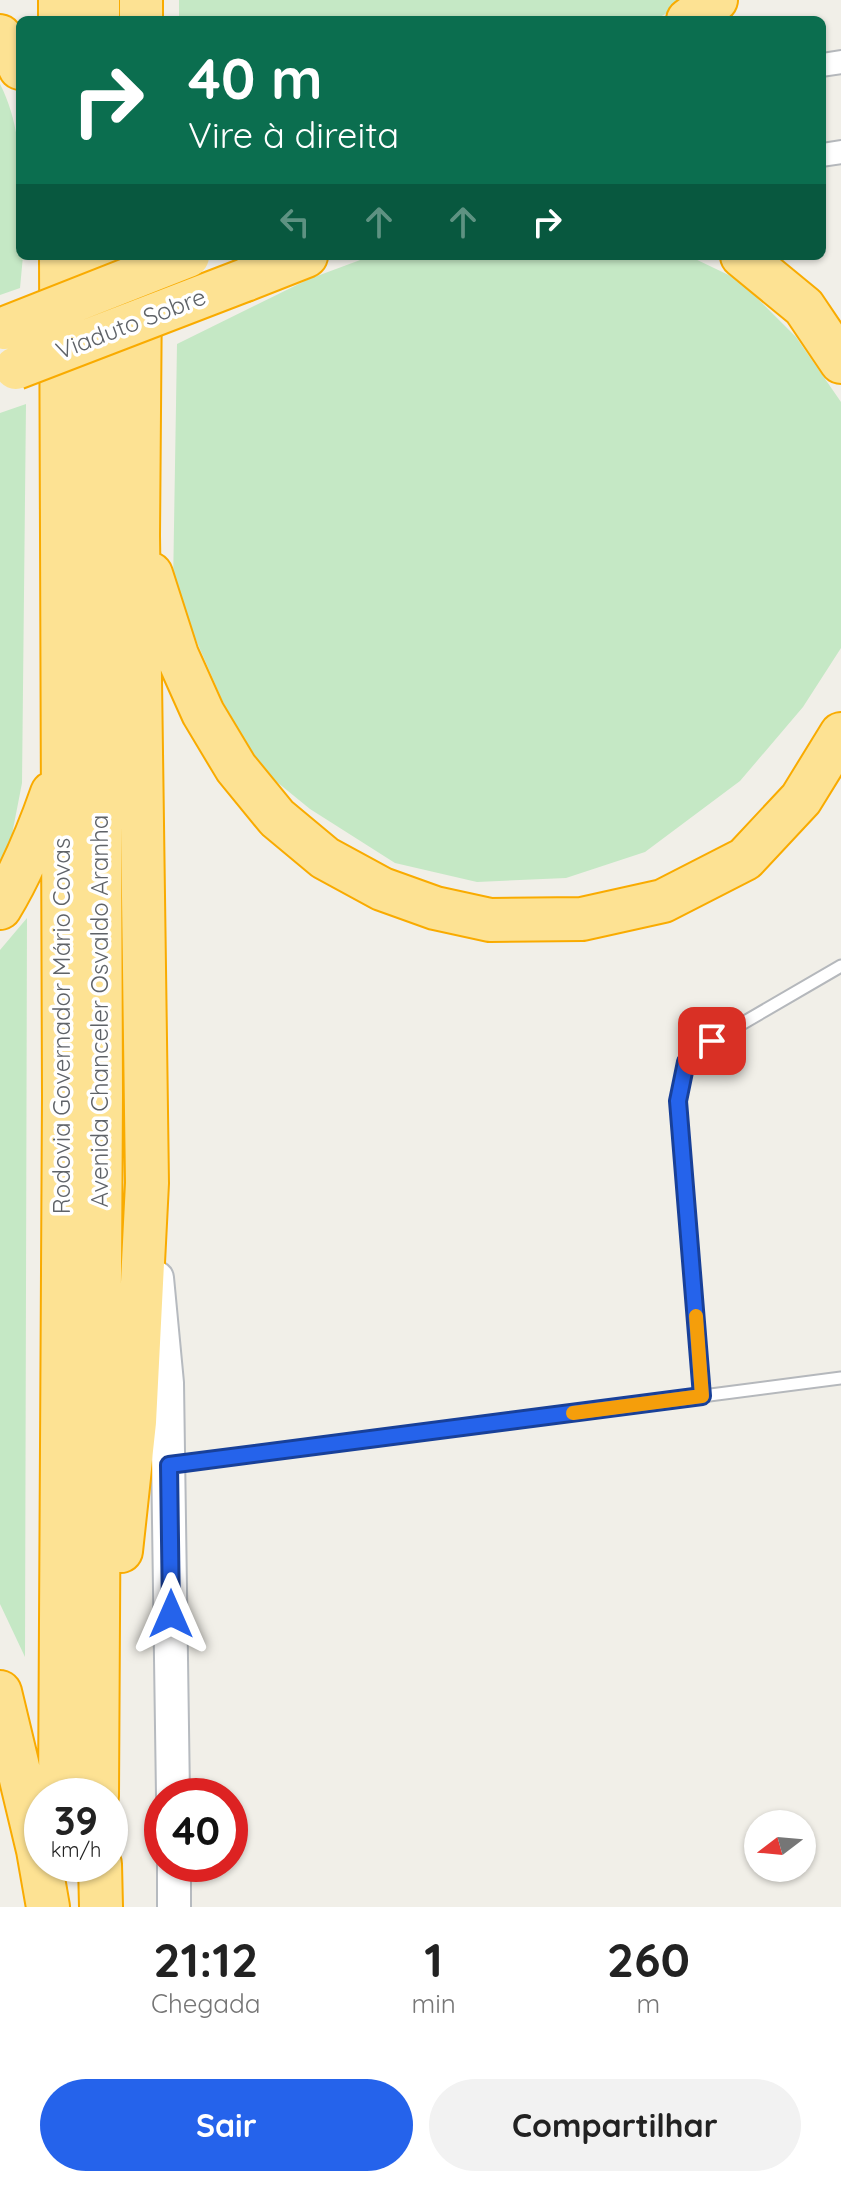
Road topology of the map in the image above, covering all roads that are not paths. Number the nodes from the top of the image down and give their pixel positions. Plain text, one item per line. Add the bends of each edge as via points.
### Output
1 (716, 0) edge
2 (694, 16) edge
3 (0, 36) edge
4 (16, 59) edge
5 (61, 260) edge
6 (98, 260) edge
7 (140, 260) edge
8 (178, 260) edge
9 (296, 260) edge
10 (747, 260) edge
11 (3, 329) edge
12 (841, 362) edge
13 (8, 372) edge
14 (138, 536) junction
15 (841, 734) edge
16 (61, 766) junction
17 (0, 908) edge
18 (841, 966) edge
19 (147, 1183) junction
20 (841, 1378) edge
21 (702, 1396) junction
22 (169, 1465) junction
23 (0, 1692) edge
24 (60, 1778) edge
25 (96, 1778) edge
26 (96, 1778) edge
27 (173, 1778) edge
28 (59, 1882) edge
29 (100, 1882) edge
30 (174, 1882) edge
31 (48, 1907) edge
32 (59, 1907) edge
33 (101, 1907) edge
34 (174, 1907) edge

1 - 2 highway
3 - 4 highway
5 - 16 highway, Rodovia Governador Mário Covas
6 - 25 highway, Avenida Chanceler Osvaldo Aranha via 101,1110
7 - 14 highway
8 - 11 highway, Viaduto Sobre, bridge
9 - 13 highway, Viaduto Sobre, bridge
10 - 12 highway via 804,307
14 - 15 highway via 177,655 236,768 277,818 325,858 382,889 435,908 490,920 582,919 663,901 745,859 801,799
14 - 19 highway
16 - 17 highway via 36,836
16 - 24 highway, Rodovia Governador Mário Covas
18 - 21 lane via 712,1041 686,1062 678,1101
19 - 22 street via 167,1383
19 - 26 highway via 135,1422
20 - 21 lane
21 - 22 lane
22 - 27 street
23 - 31 highway
28 - 32 highway
29 - 33 highway
30 - 34 street

